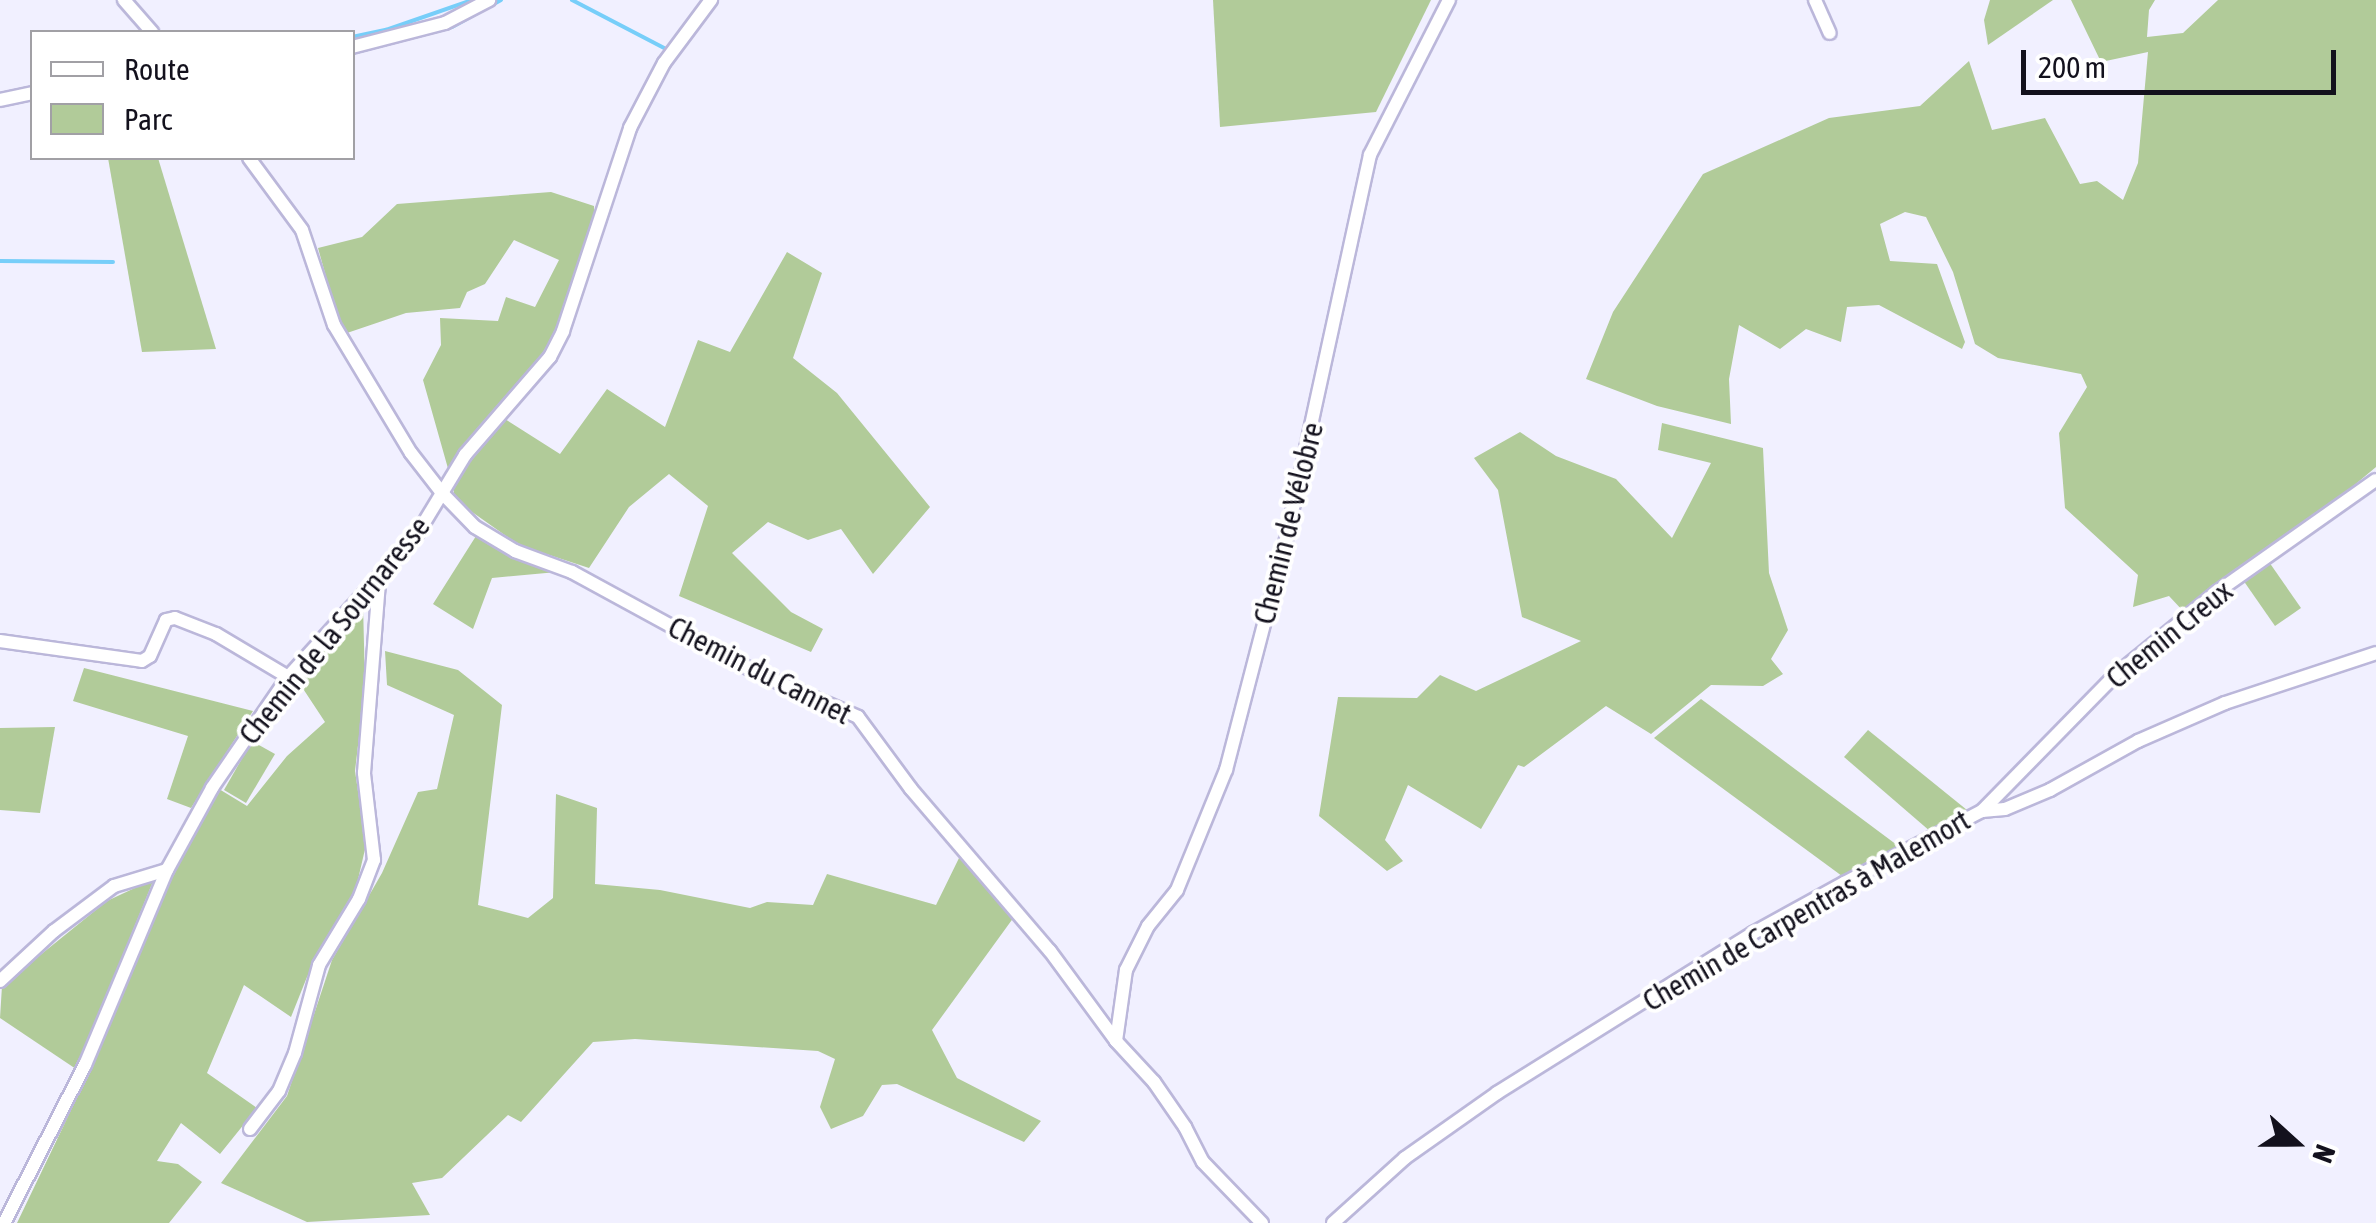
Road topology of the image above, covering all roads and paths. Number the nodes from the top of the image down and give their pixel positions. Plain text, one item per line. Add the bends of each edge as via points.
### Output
1 (124, 0) edge
2 (489, 0) edge
3 (710, 0) edge
4 (1449, 0) edge
5 (1815, 0) edge
6 (150, 30) edge
7 (1830, 34) dead end
8 (355, 47) edge
9 (30, 93) edge
10 (0, 100) edge
11 (250, 160) edge
12 (2376, 480) edge
13 (442, 493) junction
14 (379, 580) junction
15 (0, 641) edge
16 (2376, 653) edge
17 (288, 678) junction
18 (1982, 811) junction
19 (167, 870) junction
20 (0, 982) edge
21 (1116, 1041) junction
22 (250, 1128) dead end
23 (4, 1223) edge
24 (1262, 1223) edge
25 (1333, 1223) edge

1 - 6 street
2 - 8 street via 444,23
3 - 13 street, Chemin de la Sournaresse via 664,63 630,128 550,356 465,455
4 - 21 street, Chemin de Vélobre via 1370,156 1286,540 1226,770 1177,890 1148,926 1126,970
5 - 7 street
9 - 10 street
11 - 13 street, Chemin du Cannet via 302,230 334,325
12 - 18 street, Chemin Creux via 2127,665
13 - 14 street, Chemin de la Sournaresse
13 - 21 street, Chemin du Cannet via 475,527 516,551 572,572 757,673 858,717 1085,993
14 - 17 street, Chemin de la Sournaresse
14 - 22 street via 364,774 374,860 319,966 280,1092
15 - 17 street via 142,661 166,620 175,618 216,634
16 - 18 street, Chemin de Carpentras à Malemort via 2226,703 2050,790
17 - 19 street, Chemin de la Sournaresse via 205,800
18 - 25 street, Chemin de Carpentras à Malemort via 1754,933 1538,1066 1405,1158
19 - 20 street via 114,886
19 - 23 street, Chemin de la Sournaresse via 85,1065
21 - 24 street, Chemin du Cannet via 1154,1082 1203,1162

